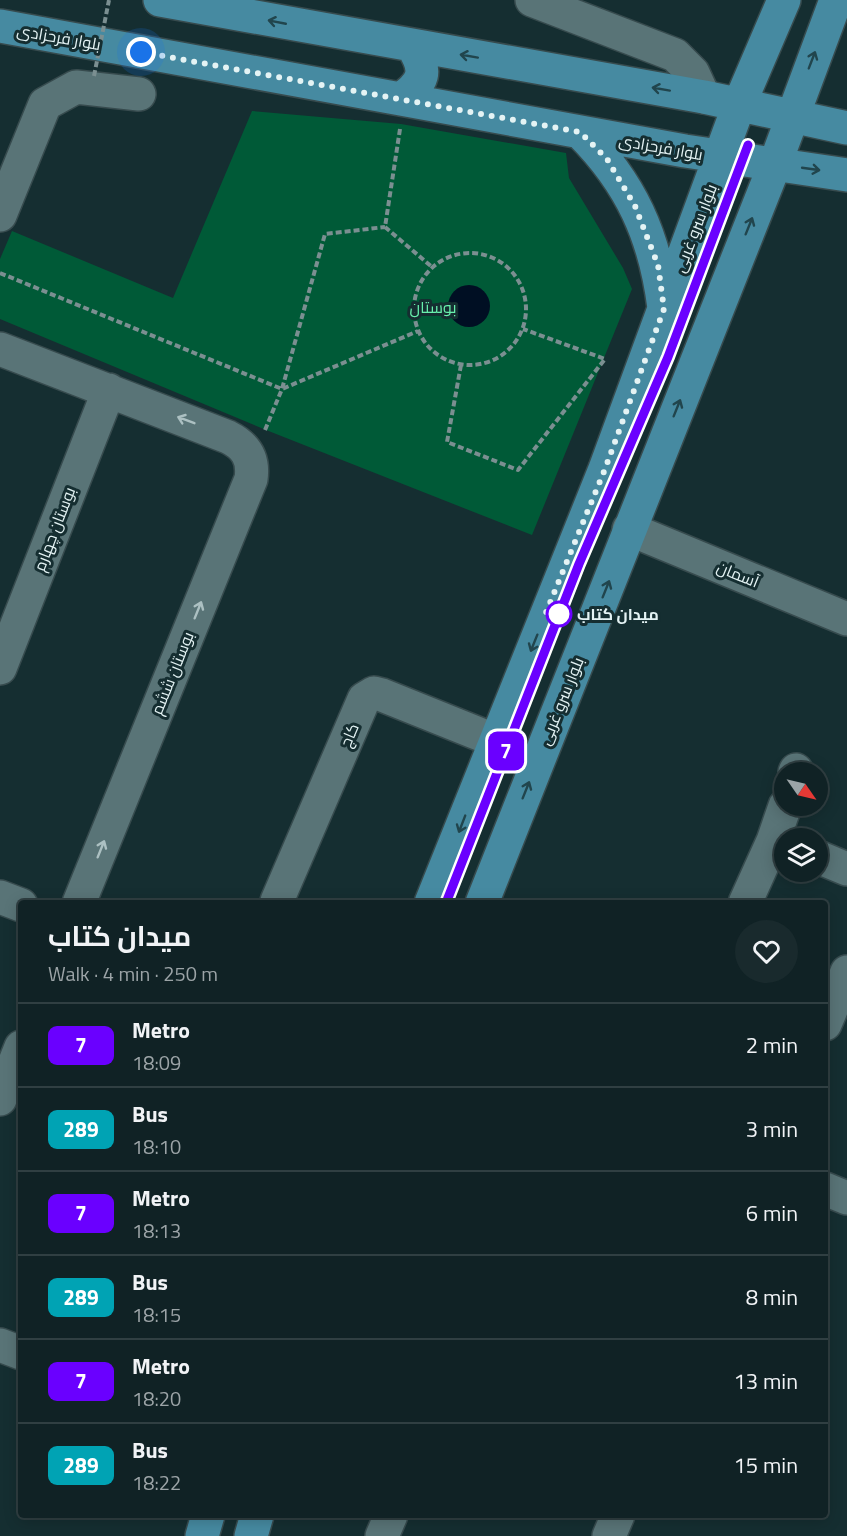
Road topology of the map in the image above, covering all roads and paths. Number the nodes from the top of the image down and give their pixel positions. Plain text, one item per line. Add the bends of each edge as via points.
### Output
1 (109, 0) edge
2 (160, 0) edge
3 (784, 0) edge
4 (836, 0) edge
5 (539, 1) edge
6 (0, 26) edge
7 (413, 47) junction
8 (94, 76) dead end
9 (139, 94) dead end
10 (704, 97) junction
11 (739, 105) junction
12 (401, 111) junction
13 (792, 115) junction
14 (847, 128) edge
15 (580, 132) junction
16 (721, 157) junction
17 (774, 164) junction
18 (847, 175) edge
19 (0, 215) edge
20 (385, 226) junction
21 (432, 267) junction
22 (0, 273) edge
23 (664, 309) junction
24 (523, 329) junction
25 (418, 331) junction
26 (0, 349) edge
27 (461, 365) junction
28 (282, 389) junction
29 (108, 390) junction
30 (240, 443) junction
31 (629, 529) junction
32 (845, 613) edge
33 (0, 669) edge
34 (494, 740) junction
35 (774, 852) edge
36 (828, 861) edge
37 (847, 869) edge
38 (0, 897) edge
39 (80, 900) edge
40 (277, 900) edge
41 (432, 900) edge
42 (483, 900) edge
43 (747, 900) edge
44 (18, 904) edge
45 (847, 972) edge
46 (828, 1017) edge
47 (18, 1054) edge
48 (0, 1099) edge
49 (828, 1189) edge
50 (847, 1198) edge
51 (0, 1345) edge
52 (18, 1352) edge
53 (207, 1518) edge
54 (256, 1518) edge
55 (390, 1518) edge
56 (617, 1518) edge
57 (202, 1536) edge
58 (250, 1536) edge
59 (382, 1536) edge
60 (609, 1536) edge

1 - 8 path, bridge
7 -> 2 main road
3 - 11 main road, بلوار سرو غربی
13 -> 4 main road, بلوار سرو غربی
5 - 10 street via 675,55 693,73
6 - 12 main road, بلوار فرحزادی
10 -> 7 main road
7 - 12 main road via 422,62 423,75
9 - 19 street via 76,87 45,104
10 - 11 main road
11 - 13 main road
11 - 16 main road, بلوار سرو غربی
12 - 15 main road, بلوار فرحزادی
12 - 20 path
13 - 14 main road
13 - 17 main road, بلوار سرو غربی
15 - 16 main road, بلوار فرحزادی
15 - 23 main road via 607,159 635,206 658,265
16 - 17 main road, بلوار فرحزادی
16 - 23 main road, بلوار سرو غربی
17 -> 18 main road
31 -> 17 main road, بلوار سرو غربی
20 - 21 path
20 - 28 path via 325,234
21 - 24 path via 466,252 485,254 502,262 516,275 525,292 527,311
21 - 25 path via 415,297
22 - 28 path
23 -> 34 main road, بلوار سرو غربی via 605,469
24 - 27 path via 513,346 498,358 480,365
24 - 27 path via 605,359 518,470 447,441
25 - 27 path via 428,347 443,359
25 - 28 path
26 - 29 street
28 - 30 path via 266,430
30 -> 29 street
29 - 33 street, بوستان چهارم
39 -> 30 street, بوستان ششم via 251,478 252,462
31 - 32 street, آسمان
42 -> 31 main road, بلوار سرو غربی
34 - 40 street, کاج via 382,694 374,693 364,699
34 -> 41 main road, بلوار سرو غربی
35 - 43 street
36 - 37 street
38 - 44 street
45 - 46 street
47 - 48 street
49 - 50 street
51 - 52 street
53 - 57 main road
54 - 58 main road
55 - 59 street
56 - 60 street

